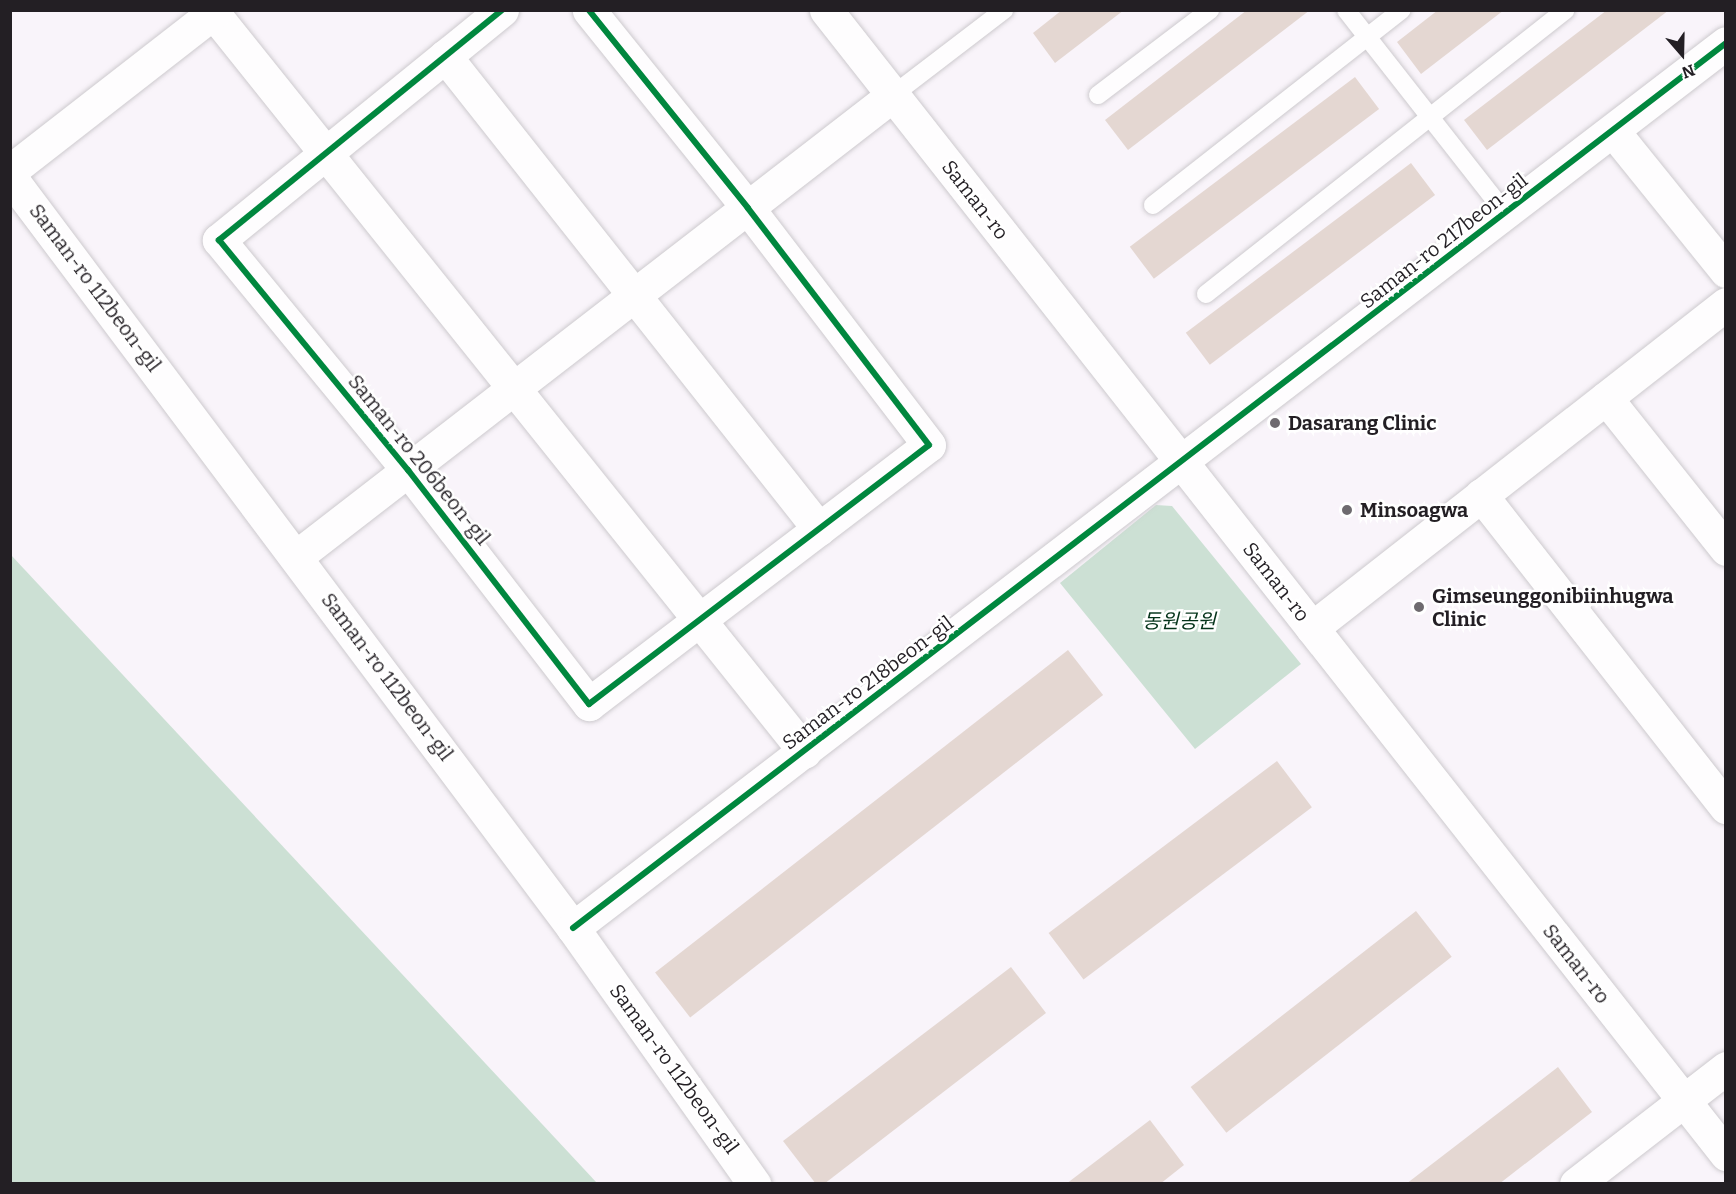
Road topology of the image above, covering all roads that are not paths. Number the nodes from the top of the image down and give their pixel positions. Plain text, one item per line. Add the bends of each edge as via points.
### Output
1 (502, 10) edge
2 (589, 10) edge
3 (826, 10) edge
4 (1004, 10) edge
5 (1210, 10) edge
6 (1346, 10) edge
7 (1402, 10) edge
8 (1564, 10) edge
9 (214, 12) edge
10 (1367, 38) junction
11 (1725, 43) edge
12 (445, 56) junction
13 (1098, 95) dead end
14 (893, 96) junction
15 (1430, 117) junction
16 (1613, 131) junction
17 (327, 154) junction
18 (10, 171) edge
19 (10, 177) edge
20 (1153, 205) dead end
21 (748, 208) junction
22 (1506, 214) junction
23 (1725, 271) edge
24 (1206, 294) dead end
25 (632, 297) junction
26 (1725, 304) edge
27 (513, 389) junction
28 (1606, 398) junction
29 (1183, 464) junction
30 (408, 470) junction
31 (1481, 495) junction
32 (819, 529) junction
33 (1725, 549) edge
34 (297, 556) junction
35 (701, 622) junction
36 (1312, 628) junction
37 (805, 752) junction
38 (1725, 807) edge
39 (573, 928) junction
40 (1725, 1068) edge
41 (1684, 1101) junction
42 (1725, 1154) edge
43 (754, 1184) edge
44 (1576, 1184) edge

1 - 12 street
2 - 21 street
3 - 14 street, Saman-ro
4 - 14 lane
5 - 13 lane
6 - 10 lane
7 - 10 lane
8 - 15 lane
9 - 17 street
9 - 18 street
10 - 15 lane
10 - 20 lane
11 - 16 street, Saman-ro 217beon-gil
12 - 17 street
12 - 25 street
14 - 21 street, Saman-ro 206beon-gil
14 - 29 street, Saman-ro
15 - 22 lane
15 - 24 lane
16 - 22 street, Saman-ro 217beon-gil
16 - 23 street
17 - 27 street
17 - 30 street, Saman-ro 206beon-gil via 219,240
19 - 34 street, Saman-ro 112beon-gil
21 - 25 street, Saman-ro 206beon-gil
21 - 32 street via 929,445
22 - 29 street, Saman-ro 217beon-gil
25 - 27 street, Saman-ro 206beon-gil
25 - 32 street
26 - 28 street
27 - 30 street, Saman-ro 206beon-gil
27 - 35 street
28 - 31 street
28 - 33 street
29 - 36 street, Saman-ro
29 - 37 street, Saman-ro 218beon-gil
30 - 34 street, Saman-ro 206beon-gil
30 - 35 street, Saman-ro 206beon-gil via 589,704
31 - 36 street
31 - 38 street
32 - 35 street
34 - 39 street, Saman-ro 112beon-gil
35 - 37 street, Saman-ro 218beon-gil
36 - 41 street, Saman-ro
37 - 39 street, Saman-ro 218beon-gil
39 - 43 street, Saman-ro 112beon-gil
40 - 41 street
41 - 42 street, Saman-ro
41 - 44 street

